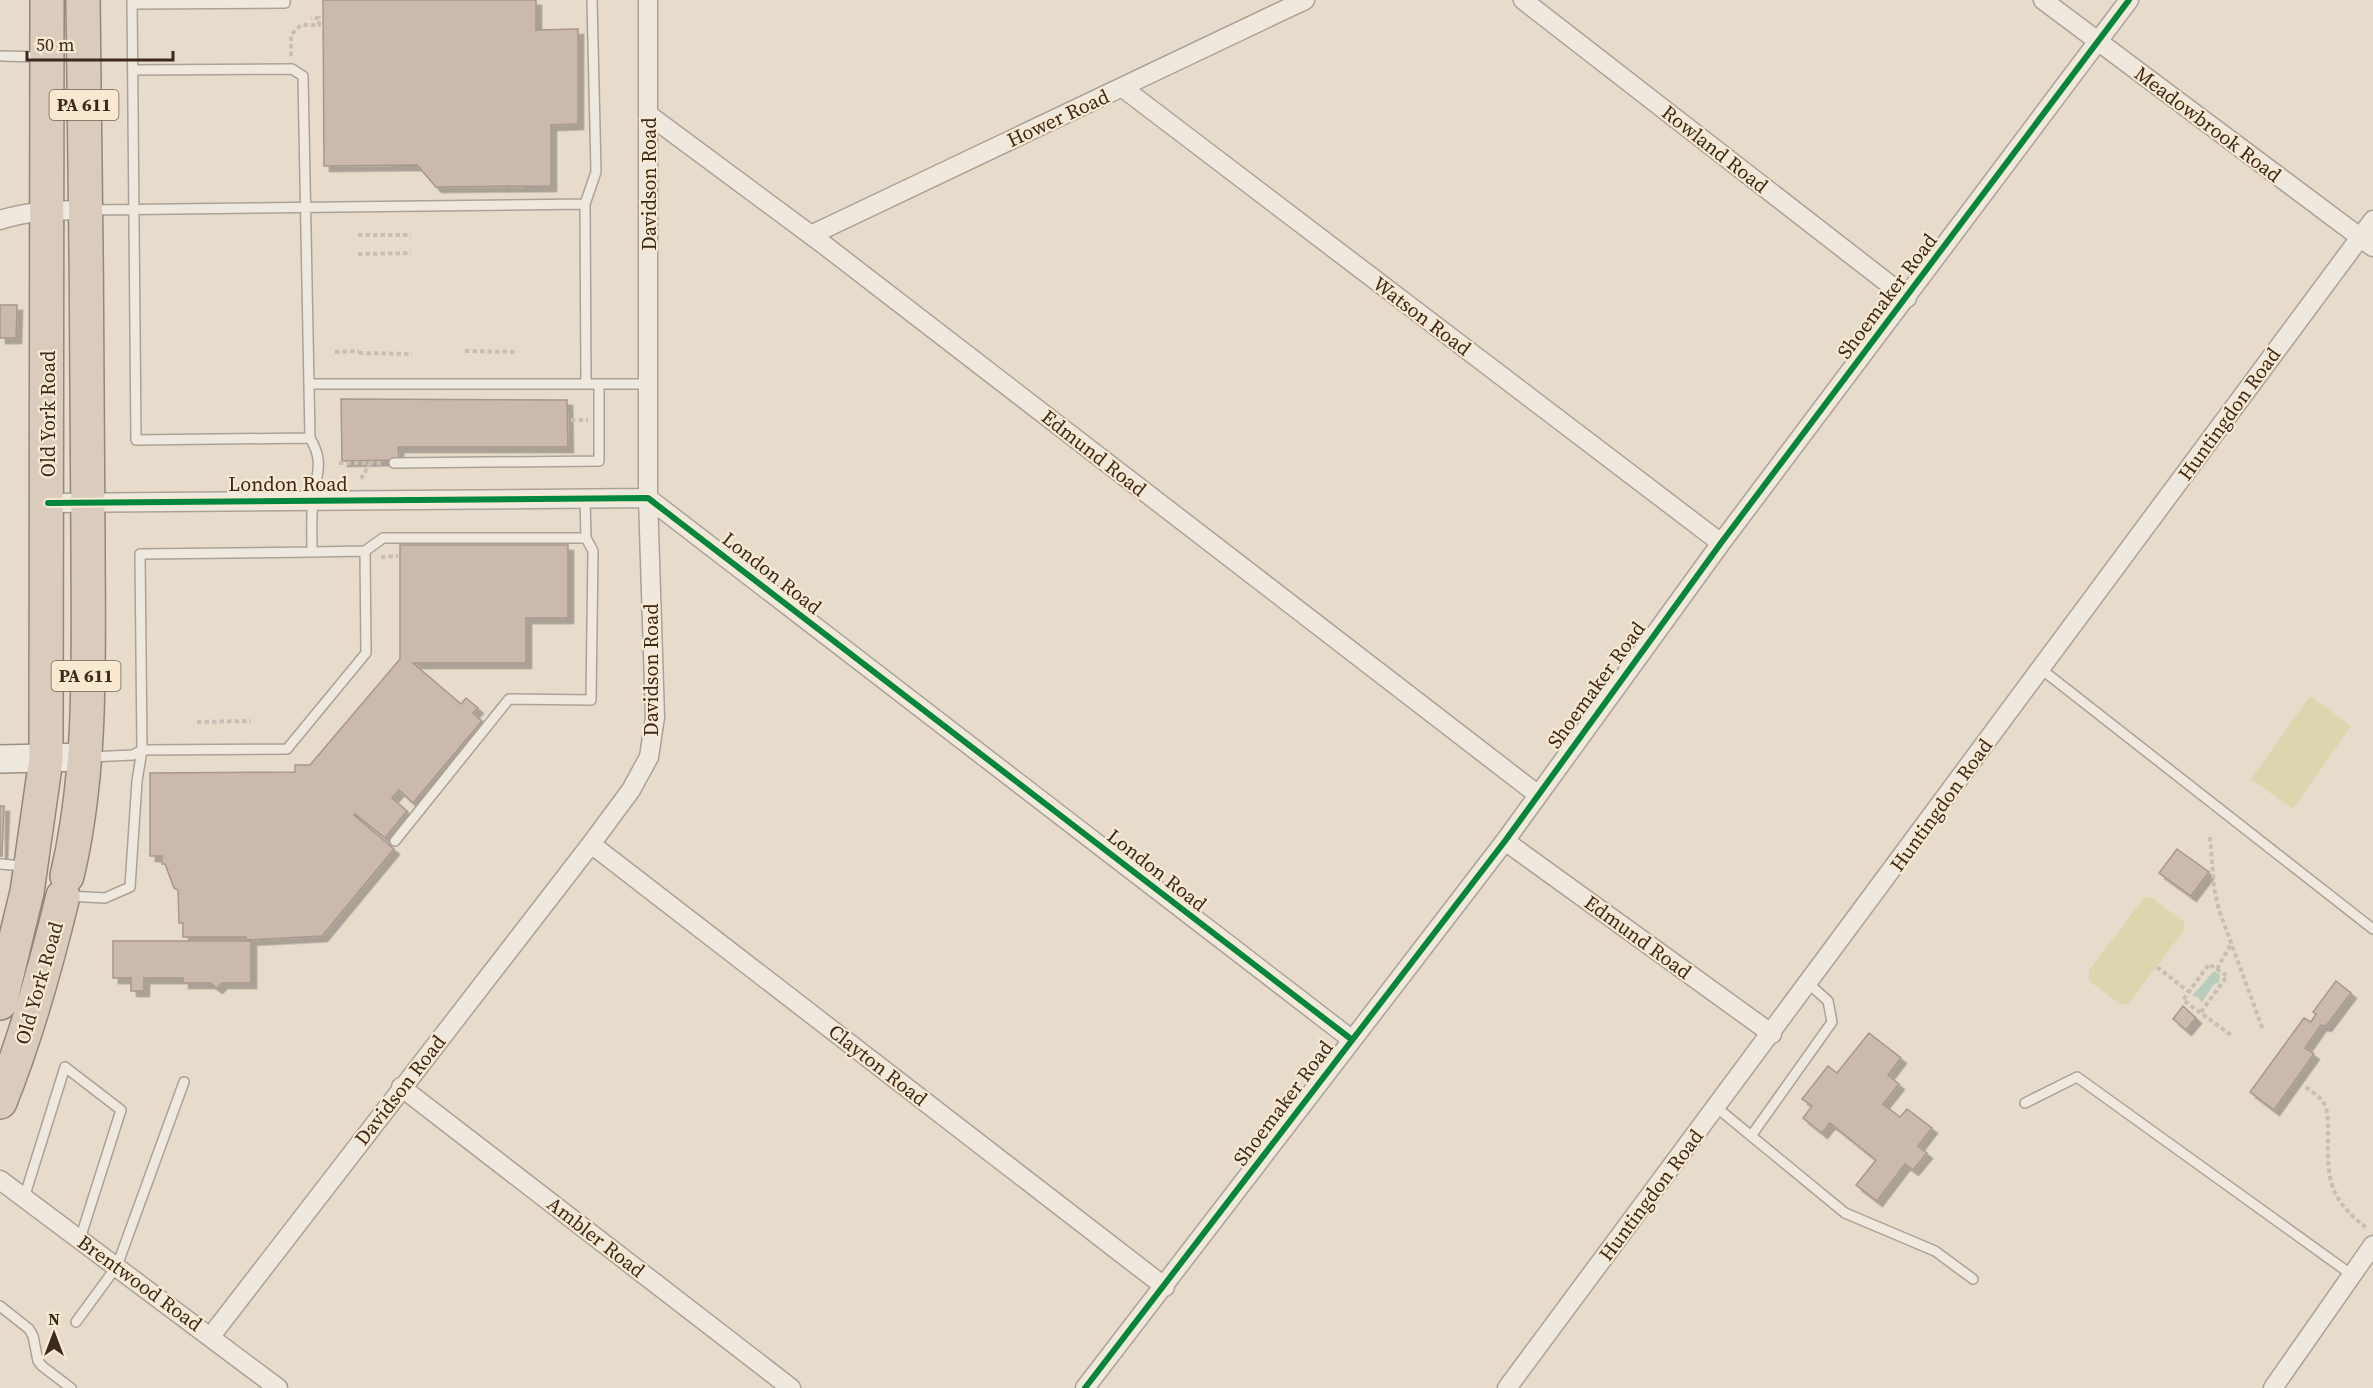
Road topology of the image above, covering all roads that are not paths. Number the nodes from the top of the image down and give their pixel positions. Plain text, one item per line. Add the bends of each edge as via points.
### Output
1 (47, 0) edge
2 (83, 0) edge
3 (285, 0) edge
4 (592, 0) edge
5 (648, 0) edge
6 (1305, 0) edge
7 (1523, 0) edge
8 (2043, 0) edge
9 (2129, 0) edge
10 (132, 2) edge
11 (2098, 42) junction
12 (2, 56) dead end
13 (47, 57) junction
14 (133, 70) junction
15 (1123, 88) junction
16 (649, 115) junction
17 (585, 204) junction
18 (305, 207) junction
19 (47, 210) junction
20 (86, 210) junction
21 (134, 210) junction
22 (0, 220) edge
23 (2373, 220) edge
24 (811, 235) junction
25 (2366, 242) edge
26 (1907, 298) junction
27 (309, 384) junction
28 (586, 384) junction
29 (599, 384) junction
30 (648, 384) junction
31 (310, 438) junction
32 (394, 463) road end
33 (648, 498) junction
34 (585, 499) junction
35 (313, 500) junction
36 (88, 502) junction
37 (48, 503) junction
38 (586, 538) junction
39 (1721, 543) junction
40 (365, 550) junction
41 (312, 552) junction
42 (2041, 669) junction
43 (142, 750) junction
44 (85, 757) junction
45 (0, 759) edge
46 (46, 759) junction
47 (1537, 794) junction
48 (395, 840) dead end
49 (1504, 841) junction
50 (591, 844) junction
51 (15, 865) edge
52 (65, 886) junction
53 (2373, 929) edge
54 (1809, 984) junction
55 (0, 1003) edge
56 (1772, 1034) junction
57 (1351, 1039) junction
58 (184, 1082) dead end
59 (401, 1087) junction
60 (0, 1102) edge
61 (2025, 1104) dead end
62 (1716, 1107) junction
63 (1751, 1136) junction
64 (0, 1180) edge
65 (24, 1198) junction
66 (80, 1239) junction
67 (2373, 1245) edge
68 (117, 1266) junction
69 (2352, 1275) junction
70 (1973, 1279) dead end
71 (1165, 1287) junction
72 (0, 1306) edge
73 (76, 1322) dead end
74 (211, 1336) junction
75 (71, 1388) edge
76 (278, 1388) edge
77 (791, 1388) edge
78 (1085, 1388) edge
79 (1507, 1388) edge
80 (2273, 1388) edge

1 - 13 highway, Old York Road / PA 611
2 - 20 highway, Old York Road / PA 611
3 - 10 lane
4 - 17 lane via 596,172
5 - 16 street, Davidson Road
6 - 15 street, Hower Road
7 - 26 street, Rowland Road
8 - 11 street, Meadowbrook Road
9 - 11 street, Shoemaker Road
10 - 14 lane
11 - 25 street, Meadowbrook Road
11 - 26 street, Shoemaker Road
12 - 13 lane
13 - 19 highway, Old York Road / PA 611
14 - 18 lane via 292,69 303,76
14 - 21 lane
15 - 24 street, Hower Road
15 - 39 street, Watson Road
16 - 24 street, Edmund Road
16 - 30 street, Davidson Road
17 - 18 lane
17 - 28 lane
18 - 21 lane
18 - 27 lane
19 - 20 street
19 - 22 street
19 - 37 highway, Old York Road / PA 611
20 - 21 lane
20 - 36 highway, Old York Road / PA 611
21 - 31 lane via 136,440
23 - 25 street, Huntingdon Road
24 - 47 street, Edmund Road
25 - 42 street, Huntingdon Road
26 - 39 street, Shoemaker Road
27 - 28 lane
27 - 31 lane
28 - 29 lane
29 - 30 lane
29 - 32 lane via 599,460
30 - 33 street, Davidson Road
31 - 35 lane via 318,452 319,479
33 - 34 street, London Road
33 - 50 street, Davidson Road via 655,717 649,757 631,790
33 - 57 street, London Road
34 - 35 street, London Road
34 - 38 lane
35 - 36 street, London Road
35 - 41 lane
36 - 37 street, London Road
36 - 44 highway, Old York Road / PA 611
37 - 46 highway, Old York Road / PA 611
38 - 40 lane via 383,538
38 - 48 lane via 593,551 591,700 509,699
39 - 47 street, Shoemaker Road
40 - 41 lane
40 - 43 lane via 366,653 287,749
41 - 43 lane via 140,554
42 - 53 lane
42 - 54 street, Huntingdon Road
43 - 44 lane via 133,755
43 - 52 lane via 130,887 105,898
44 - 46 street
44 - 52 highway, Old York Road / PA 611 via 76,838
45 - 46 street
46 - 51 highway, Old York Road / PA 611
47 - 49 street, Shoemaker Road
49 - 56 street, Edmund Road
49 - 57 street, Shoemaker Road
50 - 59 street, Davidson Road
50 - 71 street, Clayton Road
51 - 55 highway, Old York Road / PA 611 via 27,892
52 - 60 highway, Old York Road / PA 611 via 17,1061
54 - 56 street, Huntingdon Road
54 - 63 lane via 1828,1001 1832,1022
56 - 62 street, Huntingdon Road
57 - 71 street, Shoemaker Road
58 - 68 lane
59 - 74 street, Davidson Road
59 - 77 street, Ambler Road
61 - 69 lane via 2077,1077
62 - 63 lane
62 - 79 street, Huntingdon Road
63 - 70 lane via 1845,1213 1935,1251
64 - 65 street, Brentwood Road
65 - 66 street, Brentwood Road
65 - 66 lane via 66,1067 121,1110
66 - 68 street, Brentwood Road
67 - 69 street
68 - 73 lane
68 - 74 street, Brentwood Road
69 - 80 street
71 - 78 street, Shoemaker Road
72 - 75 lane via 33,1336 35,1354 42,1366
74 - 76 street, Brentwood Road

